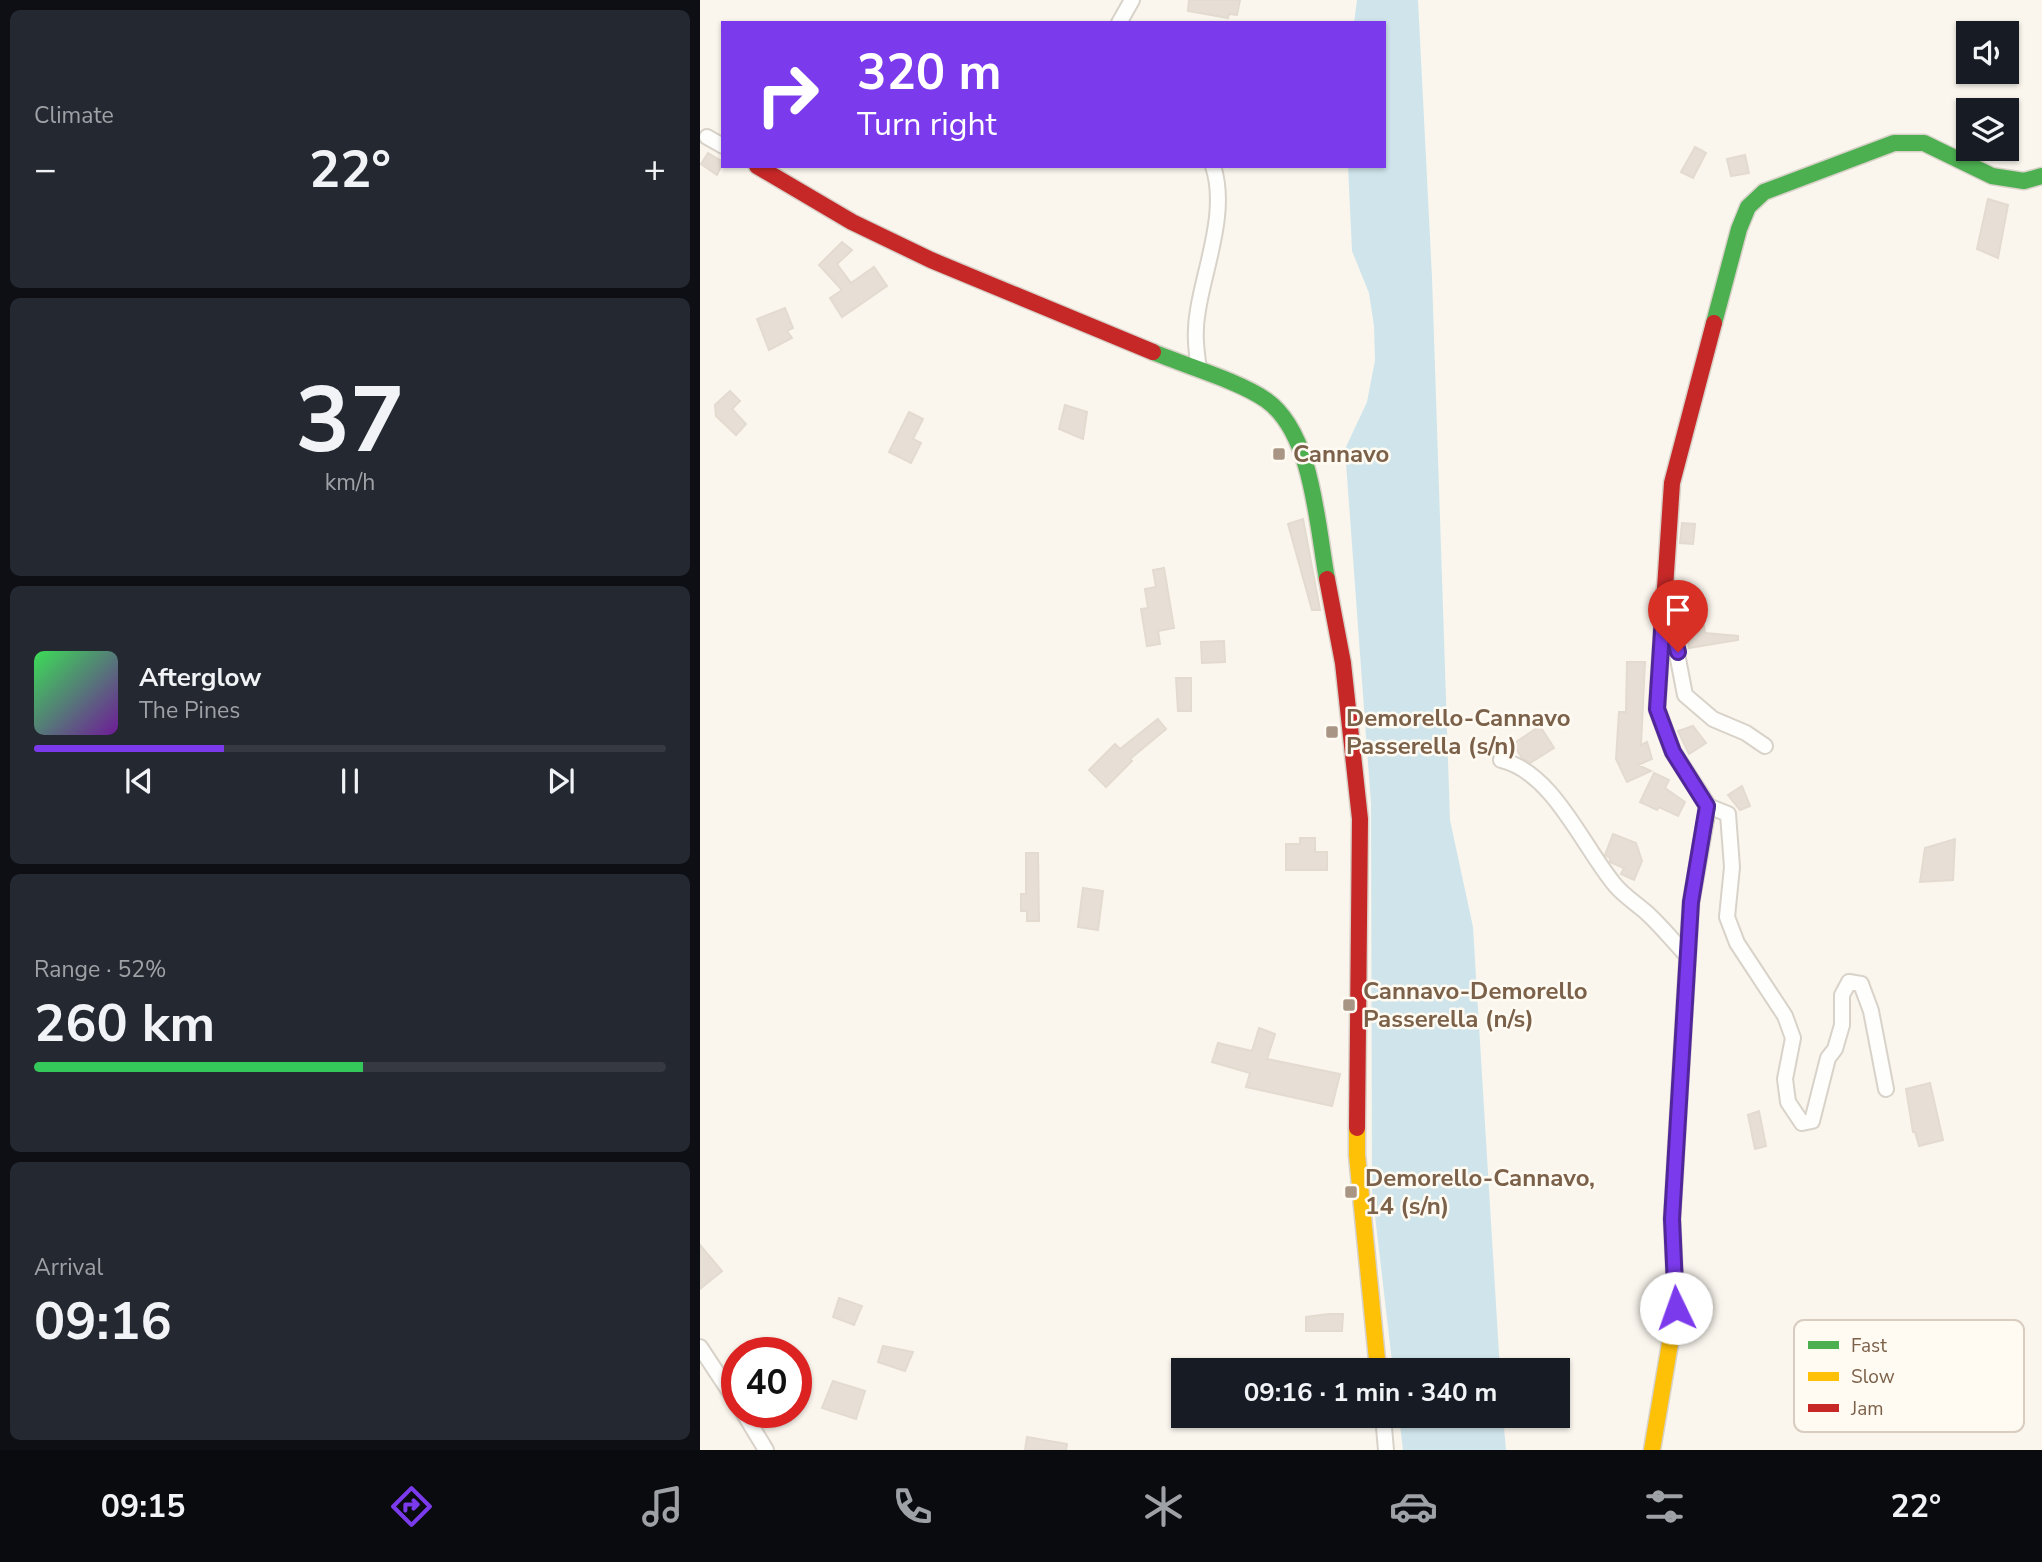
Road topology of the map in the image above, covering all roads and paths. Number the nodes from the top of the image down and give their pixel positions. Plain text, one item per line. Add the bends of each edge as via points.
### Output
1 (1132, 0) edge
2 (1120, 21) edge
3 (707, 137) dead end
4 (721, 145) edge
5 (760, 168) edge
6 (1213, 168) edge
7 (2042, 176) edge
8 (1199, 369) junction
9 (1663, 616) junction
10 (1765, 747) dead end
11 (1501, 760) dead end
12 (1707, 806) junction
13 (1688, 957) junction
14 (1886, 1089) dead end
15 (700, 1347) edge
16 (1377, 1358) edge
17 (721, 1378) edge
18 (753, 1428) edge
19 (1384, 1428) edge
20 (766, 1450) edge
21 (1386, 1450) edge
22 (1652, 1450) edge

1 - 2 street
3 - 4 street
5 - 8 street via 852,222 931,260
6 - 8 street via 1215,224 1197,312
7 - 9 street via 2024,181 1992,176 1924,143 1894,143 1764,192 1748,207 1672,482
8 - 16 street via 1261,397 1290,423 1302,450 1343,663 1360,820 1357,1154
9 - 10 street via 1673,633 1685,695 1713,719
9 - 12 street via 1657,709 1673,752
11 - 13 street via 1514,763 1538,781 1573,822 1616,886
12 - 13 street via 1691,902
12 - 14 street via 1728,814 1730,825 1727,917 1737,943 1785,1016 1793,1038 1785,1079 1787,1102 1802,1123 1812,1121 1818,1111 1828,1058 1842,1025 1842,995 1850,982 1861,984 1871,1011
13 - 22 street via 1672,1219 1676,1308
15 - 17 street
18 - 20 street
19 - 21 street

